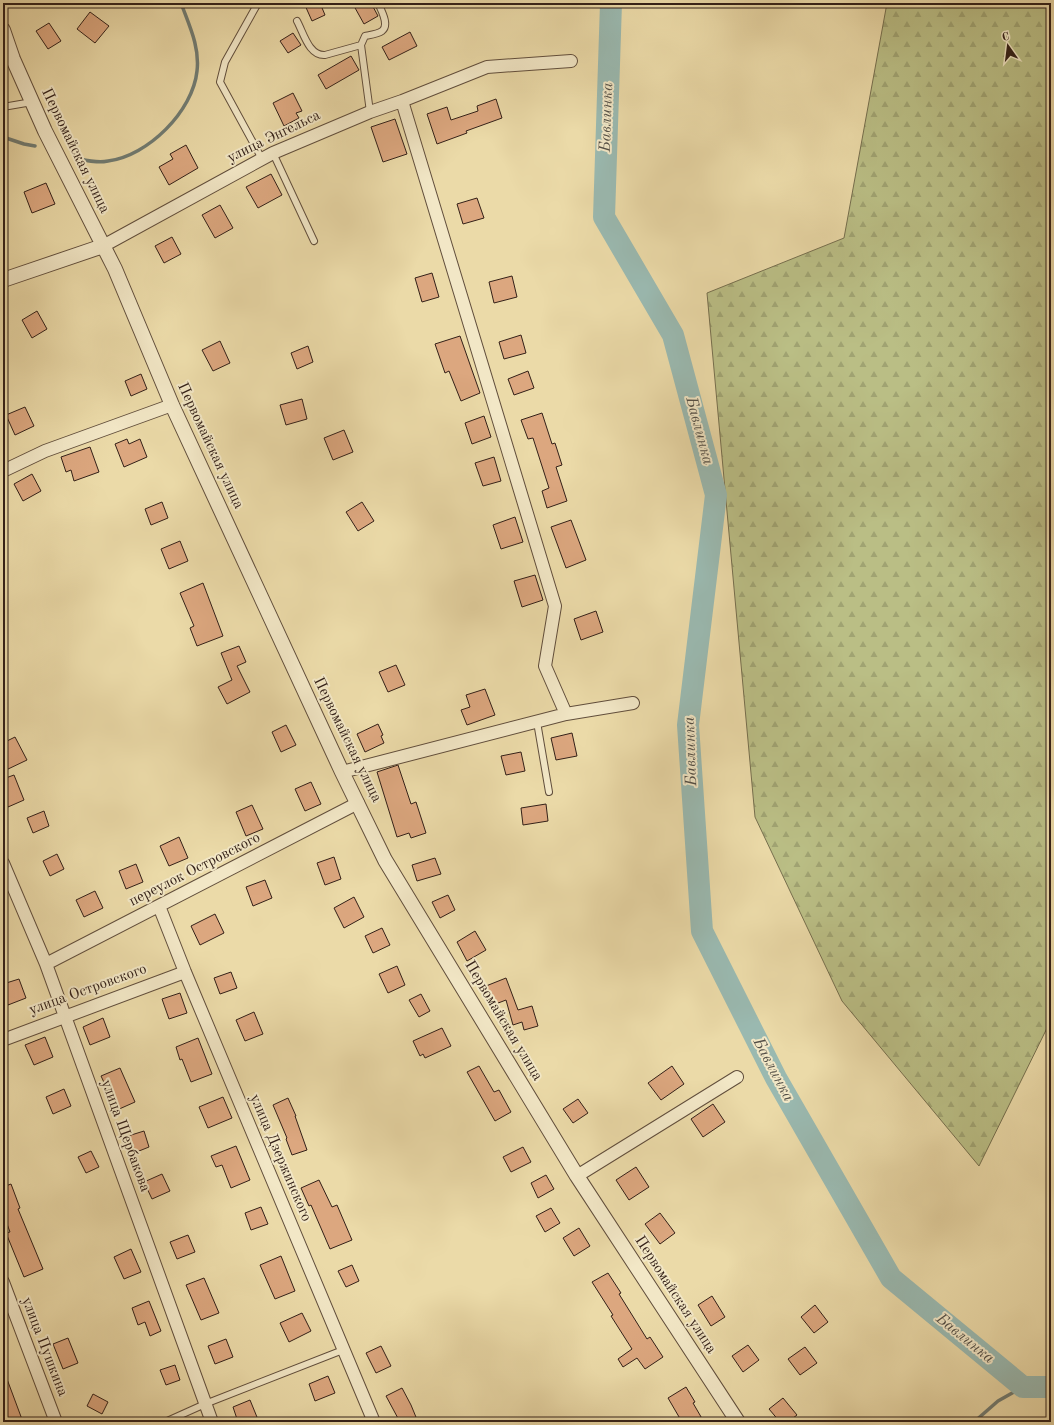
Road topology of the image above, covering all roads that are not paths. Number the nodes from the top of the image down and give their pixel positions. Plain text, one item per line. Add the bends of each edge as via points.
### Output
1 (258, 3) edge
2 (378, 3) edge
3 (297, 21) dead end
4 (3, 30) edge
5 (361, 44) junction
6 (571, 61) dead end
7 (402, 101) junction
8 (32, 102) junction
9 (3, 107) edge
10 (370, 112) junction
11 (274, 152) junction
12 (262, 159) junction
13 (314, 241) dead end
14 (103, 246) junction
15 (3, 280) edge
16 (172, 405) junction
17 (3, 471) edge
18 (633, 703) dead end
19 (566, 714) junction
20 (537, 722) junction
21 (342, 772) junction
22 (548, 792) dead end
23 (358, 803) junction
24 (3, 863) edge
25 (159, 906) junction
26 (46, 964) junction
27 (185, 972) junction
28 (64, 1016) junction
29 (3, 1040) edge
30 (737, 1077) dead end
31 (577, 1176) junction
32 (3, 1282) edge
33 (343, 1350) junction
34 (205, 1404) junction
35 (56, 1422) edge
36 (165, 1422) edge
37 (212, 1422) edge
38 (374, 1422) edge
39 (738, 1422) edge

1 - 12 lane via 225,62 220,82
2 - 5 lane via 385,27 382,31 366,36
3 - 5 lane via 312,51 319,56
4 - 8 street, Первомайская улица
5 - 10 lane
6 - 7 street, улица Энгельса via 487,67
7 - 10 street, улица Энгельса
7 - 19 street via 555,606 545,666
8 - 9 lane
8 - 14 street, Первомайская улица
10 - 11 street, улица Энгельса
11 - 12 street, улица Энгельса
11 - 13 lane
12 - 14 street, улица Энгельса
14 - 15 street, улица Энгельса
14 - 16 street, Первомайская улица
16 - 17 street via 45,451
16 - 21 street, Первомайская улица
18 - 19 street
19 - 20 street
20 - 21 street
20 - 22 lane
21 - 23 street, Первомайская улица
23 - 25 street, переулок Островского
23 - 31 street, Первомайская улица via 385,860
24 - 26 street, улица Щербакова
25 - 26 street, переулок Островского
25 - 27 street, улица Дзержинского
26 - 28 street, улица Щербакова
27 - 28 street, улица Островского
27 - 33 street, улица Дзержинского
28 - 29 street, улица Островского
28 - 34 street, улица Щербакова
30 - 31 street
31 - 39 street, Первомайская улица
32 - 35 street, улица Пушкина
33 - 34 lane
33 - 38 street, улица Дзержинского
34 - 36 lane
34 - 37 street, улица Щербакова

